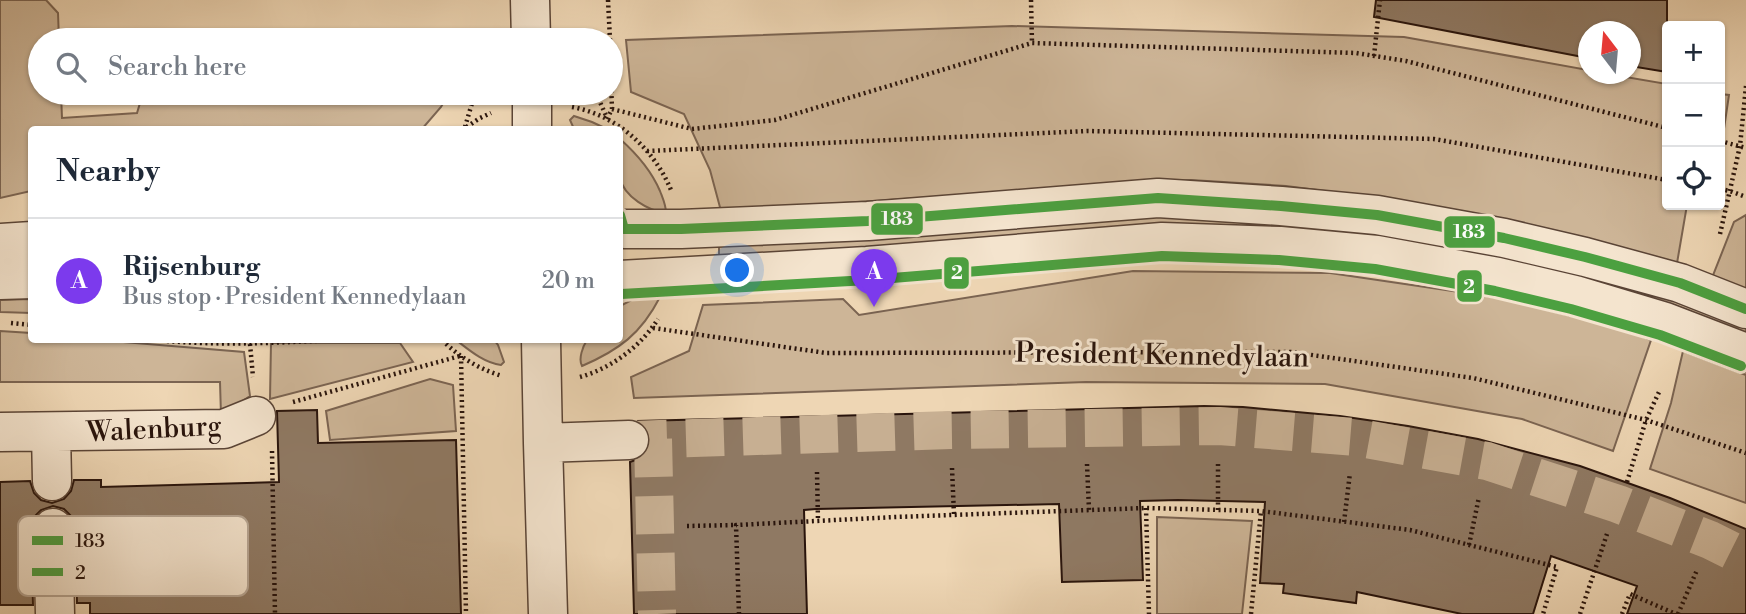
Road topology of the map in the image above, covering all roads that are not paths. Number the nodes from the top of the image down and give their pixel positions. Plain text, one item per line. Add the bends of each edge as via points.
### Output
1 (530, 0) edge
2 (531, 28) edge
3 (623, 222) edge
4 (623, 238) edge
5 (28, 241) edge
6 (0, 243) edge
7 (623, 258) edge
8 (28, 279) edge
9 (0, 280) edge
10 (623, 280) edge
11 (1746, 309) edge
12 (541, 343) edge
13 (1746, 353) edge
14 (263, 412) road end
15 (0, 432) edge
16 (51, 432) junction
17 (629, 440) tunnel mouth
18 (543, 443) junction
19 (52, 481) dead end
20 (55, 596) edge
21 (55, 614) edge
22 (548, 614) edge

1 - 2 street
3 - 11 street via 681,229 1157,198 1281,206 1377,215 1504,238 1680,283
4 - 7 street
5 - 6 street
8 - 9 street
10 - 13 street via 1162,242 1280,246 1377,255 1498,277 1665,322
12 - 18 street
14 - 16 street, Walenburg via 224,429
15 - 16 street, Walenburg
16 - 19 street, Walenburg
17 - 18 street
18 - 22 street
20 - 21 street

